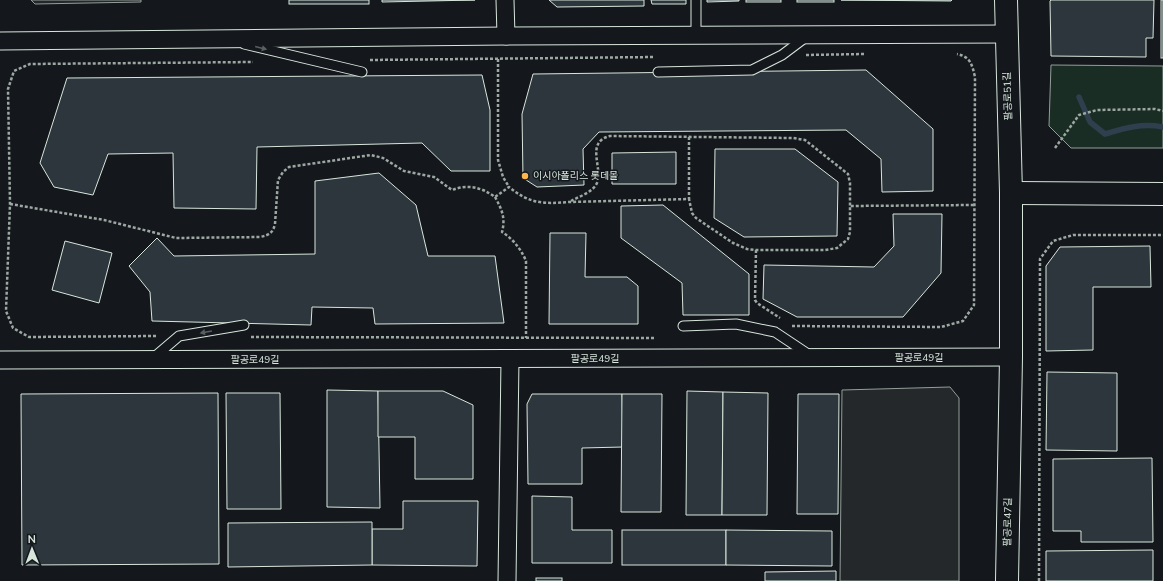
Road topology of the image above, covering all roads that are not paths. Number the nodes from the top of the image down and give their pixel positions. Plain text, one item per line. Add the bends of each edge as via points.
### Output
1 (505, 0) edge
2 (696, 0) edge
3 (1006, 0) edge
4 (1006, 34) junction
5 (506, 36) junction
6 (696, 36) junction
7 (808, 36) junction
8 (223, 39) junction
9 (0, 41) edge
10 (362, 72) dead end
11 (658, 72) dead end
12 (1011, 193) junction
13 (1163, 194) edge
14 (244, 325) dead end
15 (683, 326) dead end
16 (1011, 357) junction
17 (815, 358) junction
18 (510, 359) junction
19 (0, 360) edge
20 (151, 360) junction
21 (508, 579) edge
22 (1007, 581) edge

1 - 5 street
2 - 6 lane
3 - 4 street, 팔공로51길
4 - 7 street
4 - 12 street, 팔공로51길
5 - 6 street
5 - 8 street
6 - 7 street
7 - 11 lane via 782,55 752,70
8 - 9 street
8 -> 10 lane
12 - 13 street
12 - 16 street
14 -> 20 lane via 178,336
15 - 17 lane via 736,324 776,332
16 - 17 street, 팔공로49길
16 - 22 street, 팔공로47길
17 - 18 street, 팔공로49길
18 - 20 street, 팔공로49길
18 - 21 street
19 - 20 street, 팔공로49길

